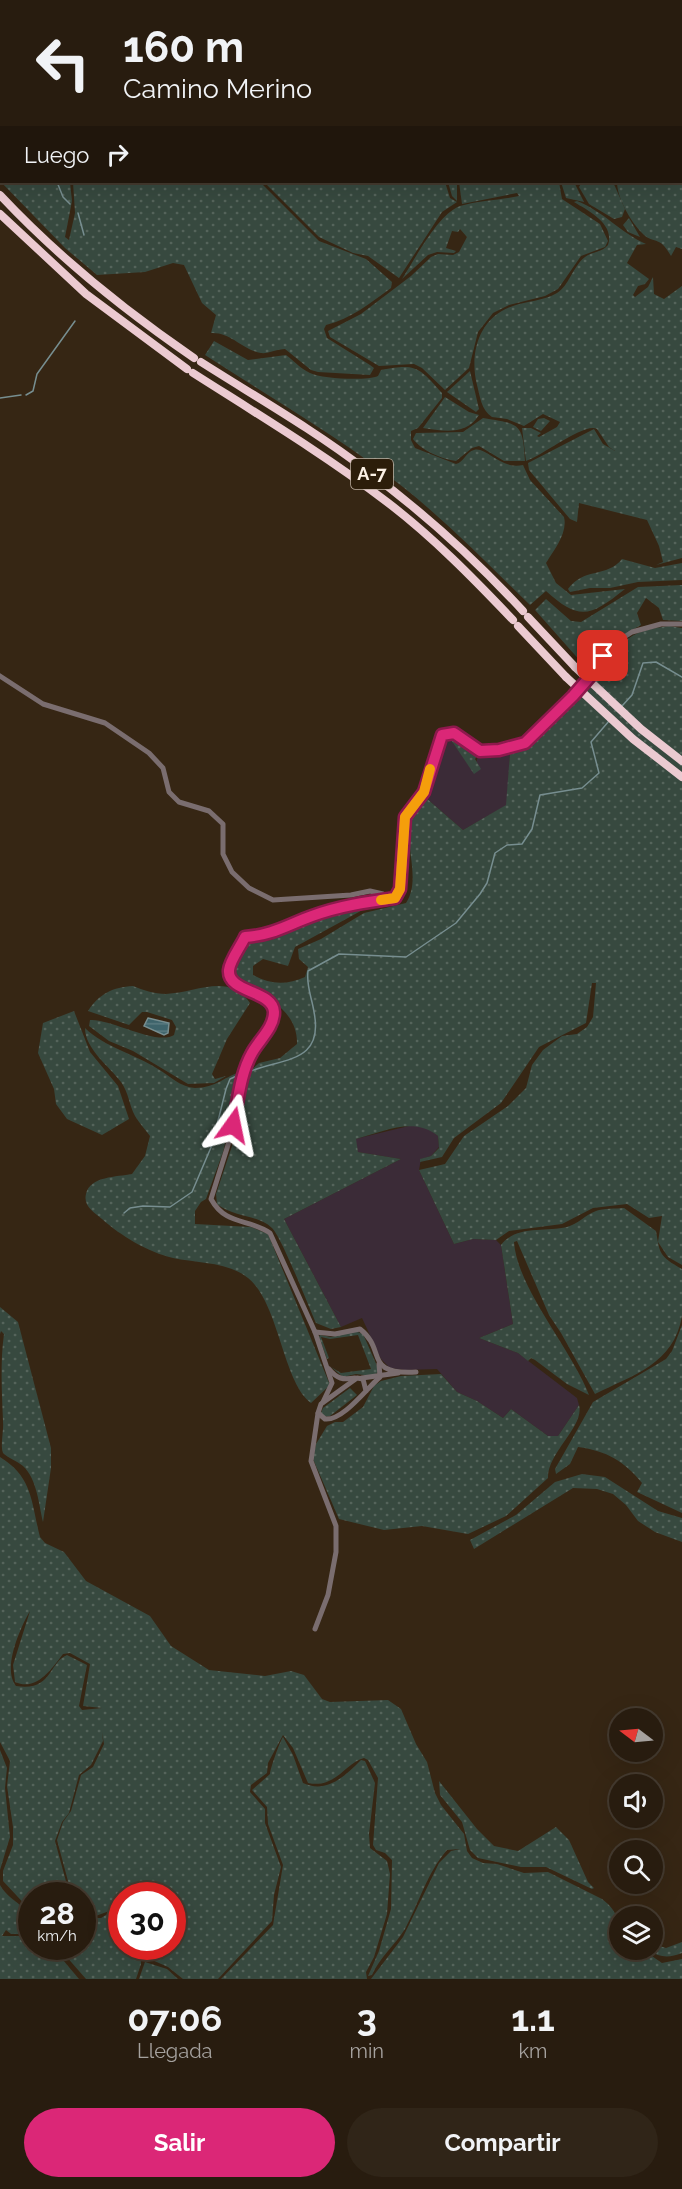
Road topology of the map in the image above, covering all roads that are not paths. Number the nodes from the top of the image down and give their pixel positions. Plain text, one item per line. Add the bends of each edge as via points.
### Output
1 (0, 195) edge
2 (0, 214) edge
3 (682, 624) edge
4 (0, 676) edge
5 (682, 761) edge
6 (682, 777) edge
7 (385, 899) junction
8 (315, 1332) junction
9 (379, 1364) junction
10 (327, 1366) junction
11 (416, 1372) dead end
12 (399, 1373) junction
13 (380, 1377) junction
14 (358, 1378) junction
15 (366, 1391) junction
16 (323, 1402) junction
17 (318, 1413) junction
18 (329, 1420) junction
19 (316, 1432) junction
20 (315, 1629) dead end

1 - 5 highway, A-7, bridge via 129,312 321,438 453,540 575,667 641,729
2 - 6 highway, A-7, bridge via 86,294 190,371 389,503 450,556 566,677 633,739
3 - 7 street via 661,624 632,632 618,641 573,696 525,743 480,751 454,733 442,735 424,792 405,817 400,889 395,898
4 - 7 street via 43,704 105,723 149,753 163,768 169,792 179,802 209,811 223,824 223,854 232,872 249,888 273,900 370,891 383,894
7 - 8 street via 346,905 268,935 245,937 229,969 235,983 270,1002 274,1009 273,1019 251,1054 211,1199 217,1211 228,1218 270,1233
8 - 9 street via 334,1334 360,1329
8 - 10 street
9 - 12 street
9 - 13 street
10 - 14 street via 336,1377
10 - 16 street via 332,1383
11 - 12 street
12 - 13 street
13 - 14 street
13 - 15 street
14 - 15 street via 366,1384
14 - 16 street
15 - 18 street
16 - 17 street
17 - 18 street
17 - 19 street
18 - 19 street
19 - 20 street via 311,1461 336,1526 336,1552 328,1595

